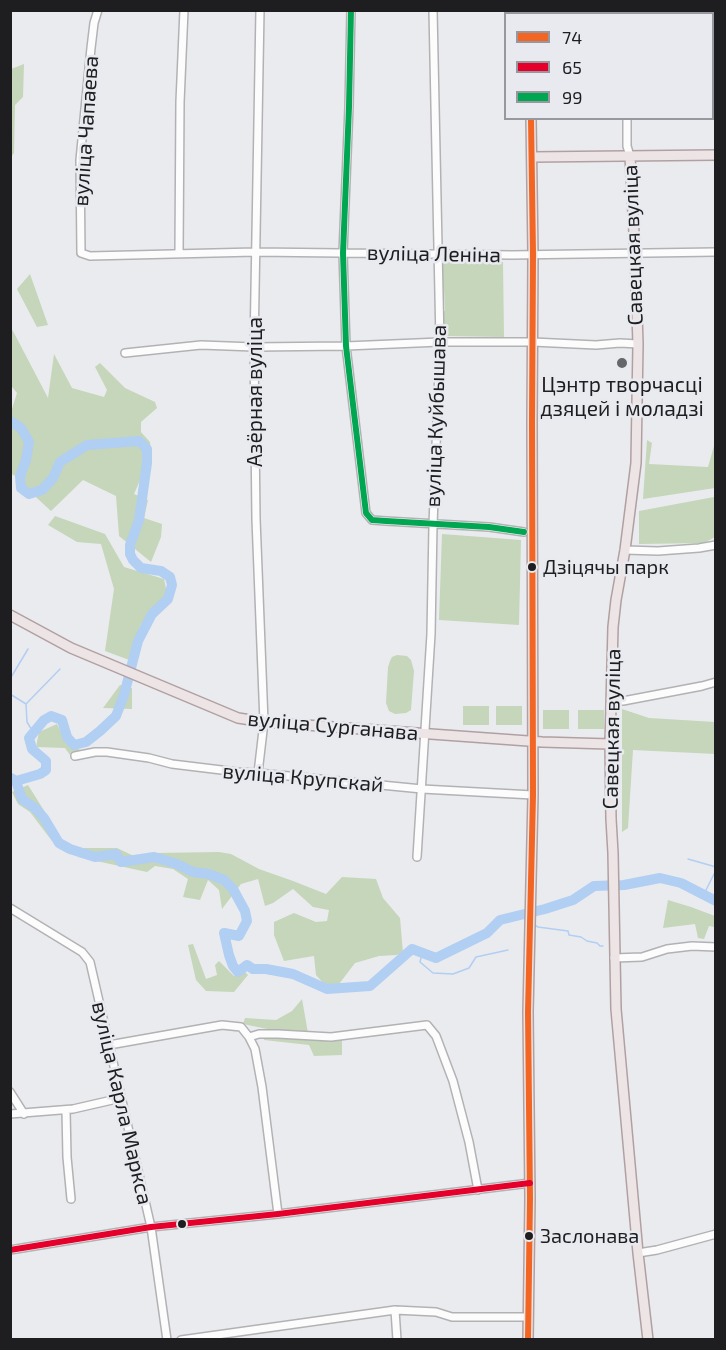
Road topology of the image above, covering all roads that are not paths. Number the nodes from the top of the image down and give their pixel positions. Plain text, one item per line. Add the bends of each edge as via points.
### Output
1 (98, 10) edge
2 (184, 10) edge
3 (260, 10) edge
4 (351, 10) edge
5 (433, 10) edge
6 (531, 120) edge
7 (627, 120) edge
8 (716, 155) edge
9 (630, 156) junction
10 (532, 157) junction
11 (255, 252) junction
12 (716, 252) edge
13 (81, 253) joint
14 (179, 253) junction
15 (343, 253) junction
16 (635, 253) junction
17 (438, 254) junction
18 (533, 255) junction
19 (440, 342) junction
20 (533, 342) junction
21 (638, 344) junction
22 (346, 346) junction
23 (254, 347) junction
24 (125, 353) dead end
25 (433, 525) junction
26 (524, 532) dead end
27 (716, 545) edge
28 (626, 550) junction
29 (10, 615) edge
30 (716, 682) edge
31 (611, 701) junction
32 (264, 722) junction
33 (425, 734) junction
34 (533, 741) junction
35 (610, 744) junction
36 (75, 756) dead end
37 (258, 773) junction
38 (422, 789) junction
39 (533, 795) junction
40 (417, 857) dead end
41 (10, 908) edge
42 (716, 947) edge
43 (614, 958) junction
44 (249, 1037) junction
45 (109, 1045) junction
46 (10, 1092) edge
47 (121, 1098) junction
48 (66, 1110) junction
49 (10, 1114) edge
50 (24, 1114) junction
51 (530, 1183) junction
52 (478, 1190) junction
53 (71, 1198) dead end
54 (278, 1214) junction
55 (151, 1227) junction
56 (716, 1234) edge
57 (10, 1250) edge
58 (638, 1253) junction
59 (395, 1310) junction
60 (528, 1317) junction
61 (167, 1340) edge
62 (181, 1340) edge
63 (397, 1340) edge
64 (528, 1340) edge
65 (648, 1340) edge

1 - 13 street, вуліца Чапаева via 80,160
2 - 14 street
3 - 11 street, Азёрная вуліца
4 - 15 street
5 - 17 street, вуліца Куйбышава
6 - 10 main road
7 - 9 street, Савецкая вуліца
8 - 9 main road
9 - 10 main road
9 - 16 main road, Савецкая вуліца
10 - 18 main road
11 - 14 street, вуліца Леніна
11 - 15 street, вуліца Леніна
11 - 23 street, Азёрная вуліца
12 - 16 street, вуліца Леніна
13 - 14 street, вуліца Леніна
15 - 17 street, вуліца Леніна
15 - 22 street
16 - 18 street, вуліца Леніна
16 - 21 main road, Савецкая вуліца
17 - 18 street, вуліца Леніна
17 - 19 street, вуліца Куйбышава
18 - 20 main road
19 - 20 street
19 - 22 street
19 - 25 street, вуліца Куйбышава
20 - 21 street
20 - 34 main road
21 - 28 main road, Савецкая вуліца via 636,463
22 - 23 street
22 - 25 street via 366,513 372,520
23 - 24 street via 201,345
23 - 32 street, Азёрная вуліца via 255,519
25 - 26 street
25 - 33 street, вуліца Куйбышава
27 - 28 street
28 - 31 main road, Савецкая вуліца via 613,627
29 - 32 main road, вуліца Сурганава via 71,648 238,718
30 - 31 street
31 - 35 main road, Савецкая вуліца
32 - 33 main road, вуліца Сурганава
32 - 37 street, Азёрная вуліца
33 - 34 main road, вуліца Сурганава
33 - 38 street, вуліца Куйбышава
34 - 35 main road, вуліца Сурганава
34 - 39 main road
35 - 43 main road, Савецкая вуліца
36 - 37 street, вуліца Крупскай via 107,752
37 - 38 street, вуліца Крупскай
38 - 39 street, вуліца Крупскай
38 - 40 street, вуліца Куйбышава
39 - 51 main road via 528,1012
41 - 45 street, вуліца Карла Маркса via 82,952 90,962
42 - 43 street via 692,946 642,957
43 - 58 main road, Савецкая вуліца
44 - 45 street via 241,1027 222,1025
44 - 52 street via 331,1037 427,1025 436,1036 453,1081
44 - 54 street via 255,1049
45 - 47 street, вуліца Карла Маркса
46 - 50 street
47 - 48 street
47 - 55 street, вуліца Карла Маркса
48 - 50 street
48 - 53 street
49 - 50 street
51 - 52 street
51 - 60 main road
52 - 54 street
54 - 55 street
55 - 57 street
55 - 61 street, вуліца Карла Маркса
56 - 58 street
58 - 65 main road, Савецкая вуліца
59 - 60 street via 436,1312 452,1317
59 - 62 street
59 - 63 street
60 - 64 main road

